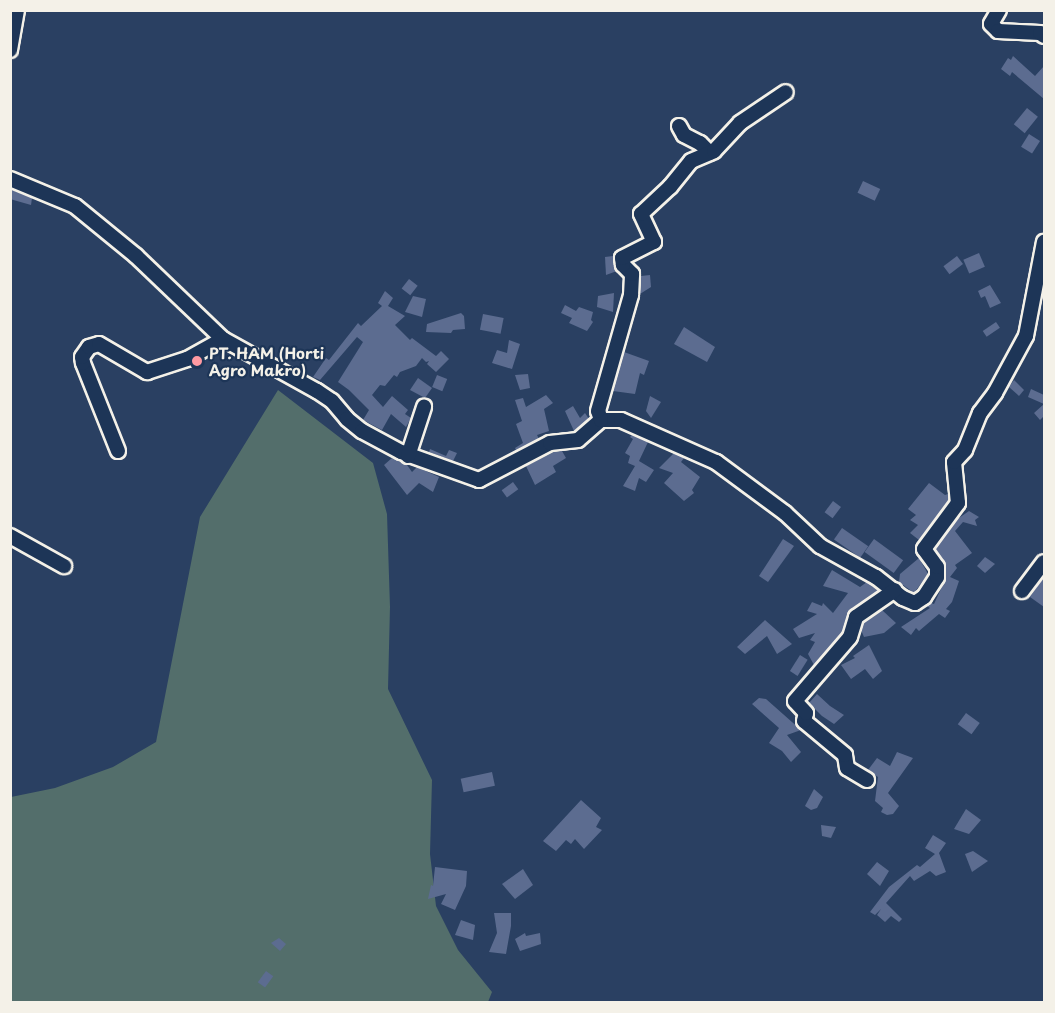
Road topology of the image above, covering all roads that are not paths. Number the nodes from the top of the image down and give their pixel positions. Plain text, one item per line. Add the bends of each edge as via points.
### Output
1 (17, 10) edge
2 (999, 10) edge
3 (1044, 36) edge
4 (10, 50) edge
5 (786, 92) dead end
6 (679, 126) dead end
7 (710, 153) junction
8 (10, 179) edge
9 (1044, 242) edge
10 (223, 339) junction
11 (424, 407) dead end
12 (601, 420) junction
13 (117, 451) dead end
14 (408, 456) junction
15 (10, 536) edge
16 (1044, 562) edge
17 (64, 566) dead end
18 (895, 590) junction
19 (1022, 591) dead end
20 (867, 780) dead end

1 - 4 street
2 - 3 street via 992,24 998,31
5 - 7 street via 740,123
6 - 7 street via 684,135
7 - 12 street via 691,161 641,214 653,243 622,258 632,274 631,295 598,411
8 - 10 street via 57,196 96,221
9 - 18 street via 1026,336 980,413 965,450 954,462 958,503 924,549 937,567 936,577 920,602 903,598
10 - 13 street via 194,356 147,372 104,346 88,347 82,363
10 - 14 street via 317,391 362,431
11 - 14 street
12 - 14 street via 578,440 550,443 479,480
12 - 18 street via 634,425 716,462 785,513 820,546
15 - 17 street
16 - 19 street
18 - 20 street via 856,617 850,637 795,701 806,713 804,721 845,755 847,768

